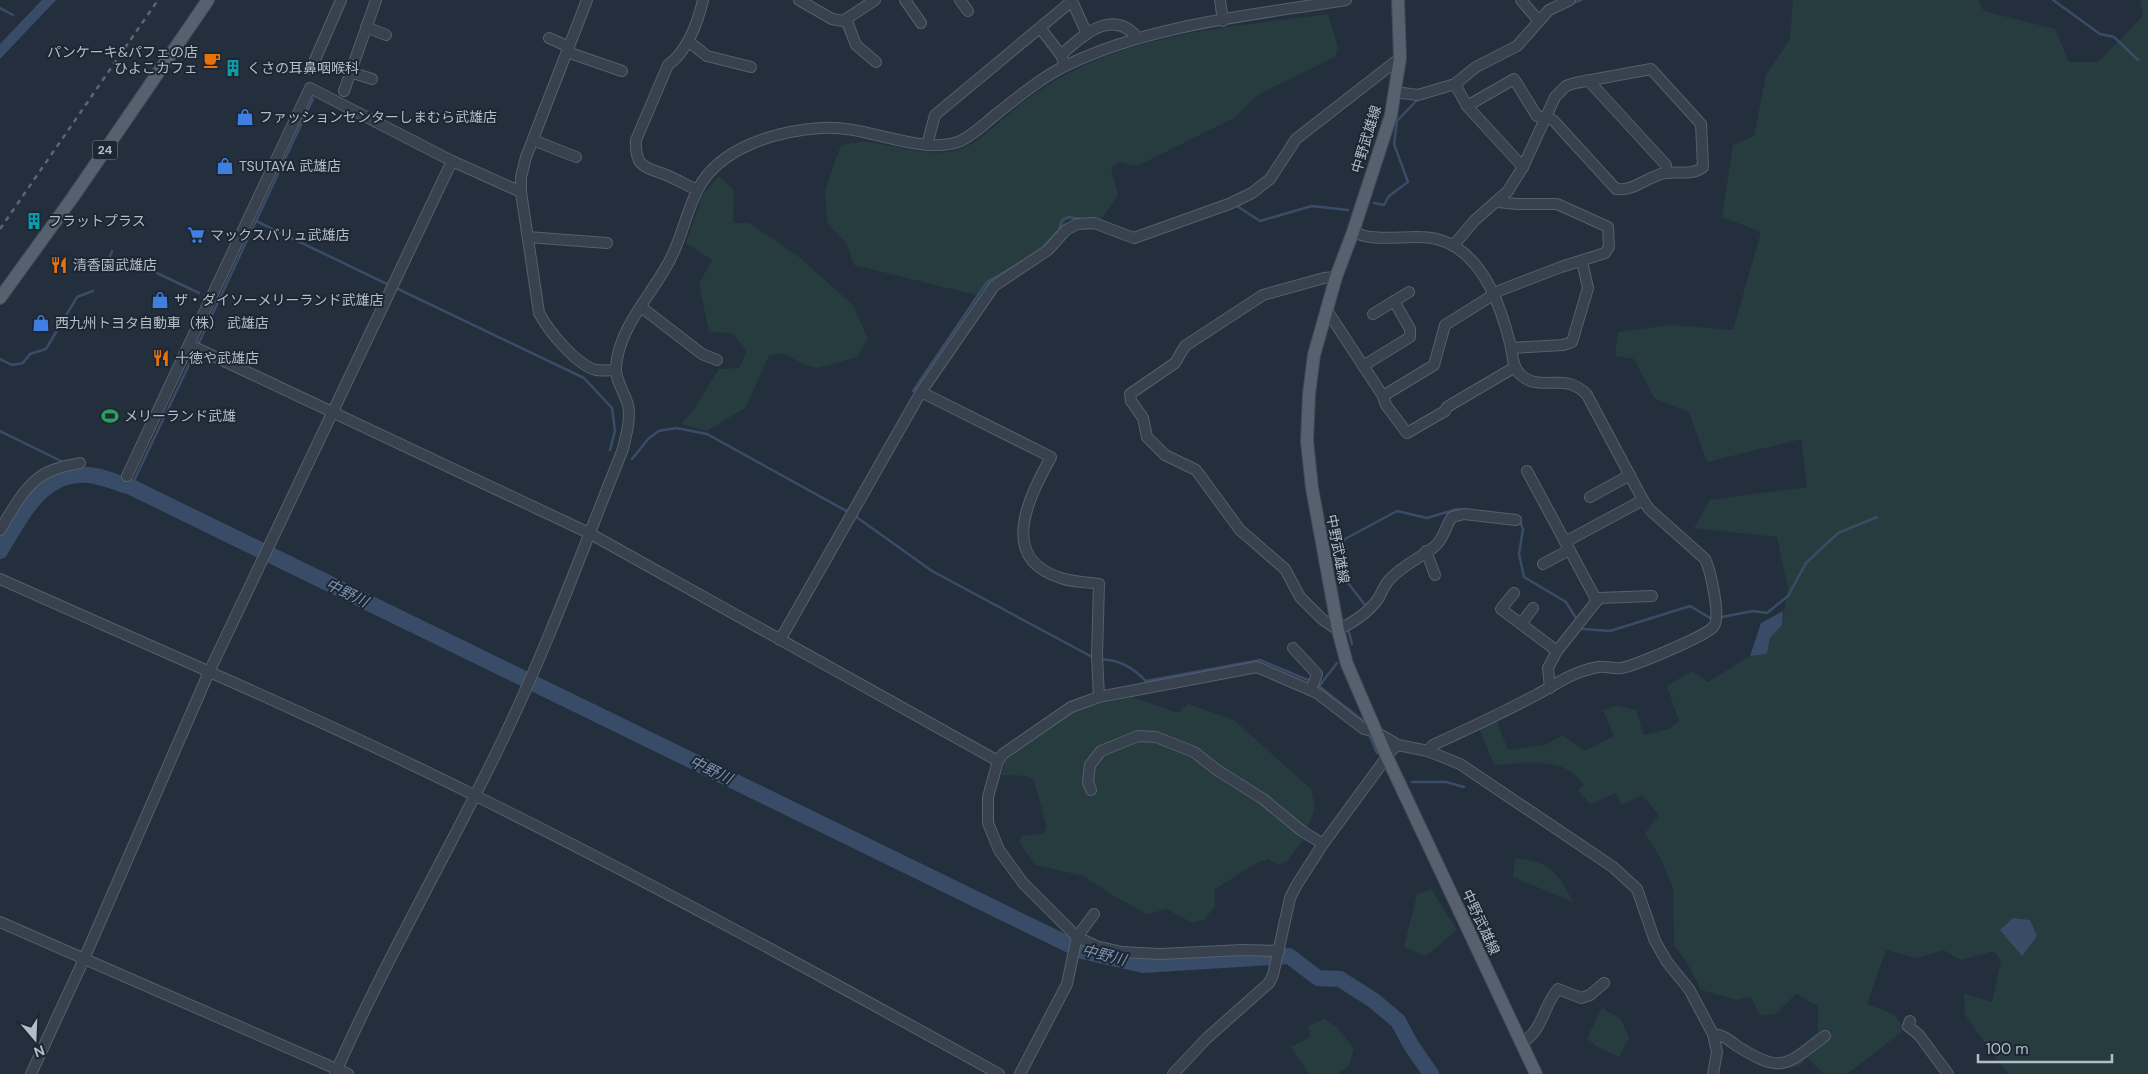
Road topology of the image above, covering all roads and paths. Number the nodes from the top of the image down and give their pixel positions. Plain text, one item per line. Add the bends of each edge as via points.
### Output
1 (208, 0) edge
2 (341, 0) edge
3 (376, 0) edge
4 (587, 0) edge
5 (703, 0) edge
6 (800, 0) edge
7 (875, 0) edge
8 (905, 0) edge
9 (960, 0) edge
10 (1220, 0) edge
11 (1346, 0) edge
12 (1398, 0) edge
13 (1521, 0) edge
14 (1570, 0) edge
15 (968, 11) dead end
16 (846, 19) junction
17 (1224, 20) junction
18 (1538, 20) junction
19 (921, 23) dead end
20 (366, 27) junction
21 (1041, 29) junction
22 (1086, 32) junction
23 (386, 35) dead end
24 (549, 38) dead end
25 (1138, 38) junction
26 (688, 41) junction
27 (568, 50) junction
28 (1061, 55) junction
29 (1400, 58) junction
30 (876, 62) dead end
31 (1065, 66) junction
32 (751, 67) dead end
33 (311, 69) dead end
34 (622, 71) dead end
35 (350, 72) junction
36 (372, 79) dead end
37 (1588, 80) junction
38 (1455, 84) junction
39 (344, 90) dead end
40 (1395, 92) junction
41 (1467, 106) junction
42 (1546, 119) junction
43 (533, 140) junction
44 (927, 145) junction
45 (576, 157) dead end
46 (452, 161) junction
47 (1523, 167) junction
48 (1666, 173) junction
49 (697, 190) junction
50 (521, 192) junction
51 (1498, 202) junction
52 (1353, 232) junction
53 (528, 238) junction
54 (607, 243) dead end
55 (1453, 246) junction
56 (1582, 261) junction
57 (1336, 277) junction
58 (1409, 292) dead end
59 (1494, 294) junction
60 (0, 298) edge
61 (1394, 301) junction
62 (641, 307) junction
63 (1326, 309) junction
64 (1373, 314) dead end
65 (190, 345) junction
66 (1511, 348) junction
67 (717, 360) dead end
68 (1363, 366) junction
69 (1515, 367) junction
70 (616, 370) junction
71 (921, 392) junction
72 (1383, 396) junction
73 (333, 412) junction
74 (80, 463) dead end
75 (1526, 471) dead end
76 (1630, 475) junction
77 (127, 476) dead end
78 (1590, 497) dead end
79 (1643, 500) junction
80 (1516, 520) dead end
81 (0, 530) edge
82 (589, 533) junction
83 (1567, 546) junction
84 (1426, 551) junction
85 (1543, 564) dead end
86 (1435, 575) dead end
87 (0, 579) edge
88 (1514, 593) dead end
89 (1652, 596) dead end
90 (1597, 601) junction
91 (1533, 608) dead end
92 (1521, 624) junction
93 (1338, 630) junction
94 (780, 640) junction
95 (1293, 648) dead end
96 (1557, 651) junction
97 (209, 672) junction
98 (1313, 685) junction
99 (1550, 688) junction
100 (1099, 696) junction
101 (1370, 730) junction
102 (1398, 745) junction
103 (1428, 751) junction
104 (1387, 758) junction
105 (998, 760) junction
106 (1091, 790) dead end
107 (475, 795) junction
108 (1323, 844) junction
109 (1094, 914) dead end
110 (0, 922) edge
111 (1077, 937) junction
112 (1279, 951) junction
113 (84, 959) junction
114 (1604, 983) dead end
115 (1910, 1021) dead end
116 (1714, 1034) junction
117 (1825, 1036) dead end
118 (1522, 1042) junction
119 (336, 1071) edge
120 (31, 1074) edge
121 (348, 1074) edge
122 (999, 1074) edge
123 (1020, 1074) edge
124 (1173, 1074) edge
125 (1536, 1074) edge
126 (1712, 1074) edge
127 (1948, 1074) edge

1 - 60 main road, 24
2 - 33 street
3 - 20 street
4 - 27 street
5 - 26 street
6 - 16 street via 832,19
7 - 16 street
8 - 19 street
9 - 15 street
10 - 17 street
11 - 17 street
12 - 29 main road, 中野武雄線
13 - 18 street
14 - 18 street via 1549,10
16 - 30 street via 856,45
17 - 25 street
18 - 38 street via 1518,46 1476,67
20 - 23 street
20 - 35 street
21 - 22 street via 1072,1
21 - 28 street
21 - 44 street via 935,115
22 - 25 street via 1115,25 1130,28
22 - 28 street
24 - 27 street
25 - 31 street
26 - 32 street via 707,56
26 - 49 street via 677,59 668,65 636,140 635,151 640,164 651,172
27 - 34 street
27 - 43 street
28 - 31 street
29 - 40 main road, 中野武雄線
29 - 71 street via 1296,139 1270,179 1252,193 1138,236 1094,223 1077,224 1066,230 1048,250 994,286
31 - 44 street via 960,141
35 - 36 street
35 - 39 street
37 - 42 street via 1566,86 1555,97
37 - 48 street via 1666,165
37 - 48 street via 1651,69 1701,124 1703,167 1698,171
38 - 40 street via 1418,95
38 - 41 street
40 - 52 main road, 中野武雄線
41 - 42 street via 1514,79 1537,116
41 - 47 street
42 - 47 street
42 - 48 street via 1553,120 1616,189 1624,190
43 - 45 street
43 - 50 street via 521,177
44 - 49 street via 833,127 797,129 733,153 709,173
46 - 50 street
46 - 65 street via 310,88
46 - 73 street
47 - 51 street
49 - 62 street via 678,244
50 - 53 street
51 - 55 street via 1474,221
51 - 56 street via 1557,204 1608,227 1609,247 1606,253
52 - 55 street via 1370,237 1420,236
52 - 57 main road, 中野武雄線
53 - 54 street
53 - 70 street via 540,313 546,325 579,361 596,370
55 - 59 street via 1480,272
56 - 59 street
56 - 66 street via 1588,288 1572,342
57 - 63 main road, 中野武雄線
57 - 93 street via 1263,295 1185,346 1176,363 1130,394 1147,437 1165,455 1196,470 1240,530 1285,569 1300,597
58 - 61 street
59 - 66 street
59 - 72 street via 1445,324 1434,365
61 - 64 street
61 - 68 street via 1410,329 1410,337
62 - 67 street via 702,354
62 - 70 street via 622,337
63 - 68 street
63 - 93 main road, 中野武雄線 via 1314,355 1307,441 1312,488
65 - 73 street
65 - 77 street
66 - 69 street
68 - 72 street
69 - 72 street via 1407,432
69 - 76 street via 1521,376 1533,382 1571,383 1580,387
70 - 82 street via 628,407 628,430
71 - 94 street
71 - 100 street via 1051,457 1031,493 1022,534 1029,558 1041,569 1061,578 1099,584
73 - 82 street
73 - 97 street
74 - 81 street via 53,470 34,481
75 - 83 street
76 - 78 street
76 - 79 street
79 - 83 street
79 - 99 street via 1709,567 1716,618 1714,626 1656,657 1621,668 1598,667 1578,673
80 - 84 street via 1464,514 1452,517 1443,537
82 - 94 street
82 - 107 street via 527,688
83 - 85 street
83 - 90 street
84 - 86 street
84 - 93 street via 1388,580 1378,599 1363,614
87 - 97 street
88 - 92 street via 1502,609
89 - 90 street via 1599,598
90 - 96 street
91 - 92 street
92 - 96 street
93 - 101 main road, 中野武雄線
94 - 105 street
95 - 98 street via 1317,674
96 - 99 street via 1548,668
97 - 107 street
97 - 113 street
98 - 100 street via 1257,667
98 - 101 street via 1317,693
99 - 103 street via 1433,745
100 - 105 street via 1071,706
101 - 102 street
101 - 104 main road, 中野武雄線
102 - 103 street
102 - 104 street
103 - 116 street via 1460,764 1492,784 1628,879 1642,898 1655,941
104 - 108 street
104 - 118 main road, 中野武雄線
105 - 111 street via 988,797 988,823 999,850 1023,883
106 - 108 street via 1088,782 1090,765 1101,751 1138,736 1156,737 1194,752
107 - 119 street
107 - 122 street via 735,929
108 - 112 street via 1290,898
109 - 111 street
110 - 113 street
111 - 112 street via 1096,946 1122,952
111 - 123 street via 1067,984
112 - 124 street via 1270,983 1207,1038
113 - 119 street
113 - 120 street
114 - 118 street via 1581,998 1558,989 1528,1040
115 - 127 street via 1908,1026 1919,1035
116 - 117 street via 1722,1034 1758,1061 1778,1066 1790,1062
116 - 126 street via 1717,1052
118 - 125 main road, 中野武雄線
119 - 121 street

